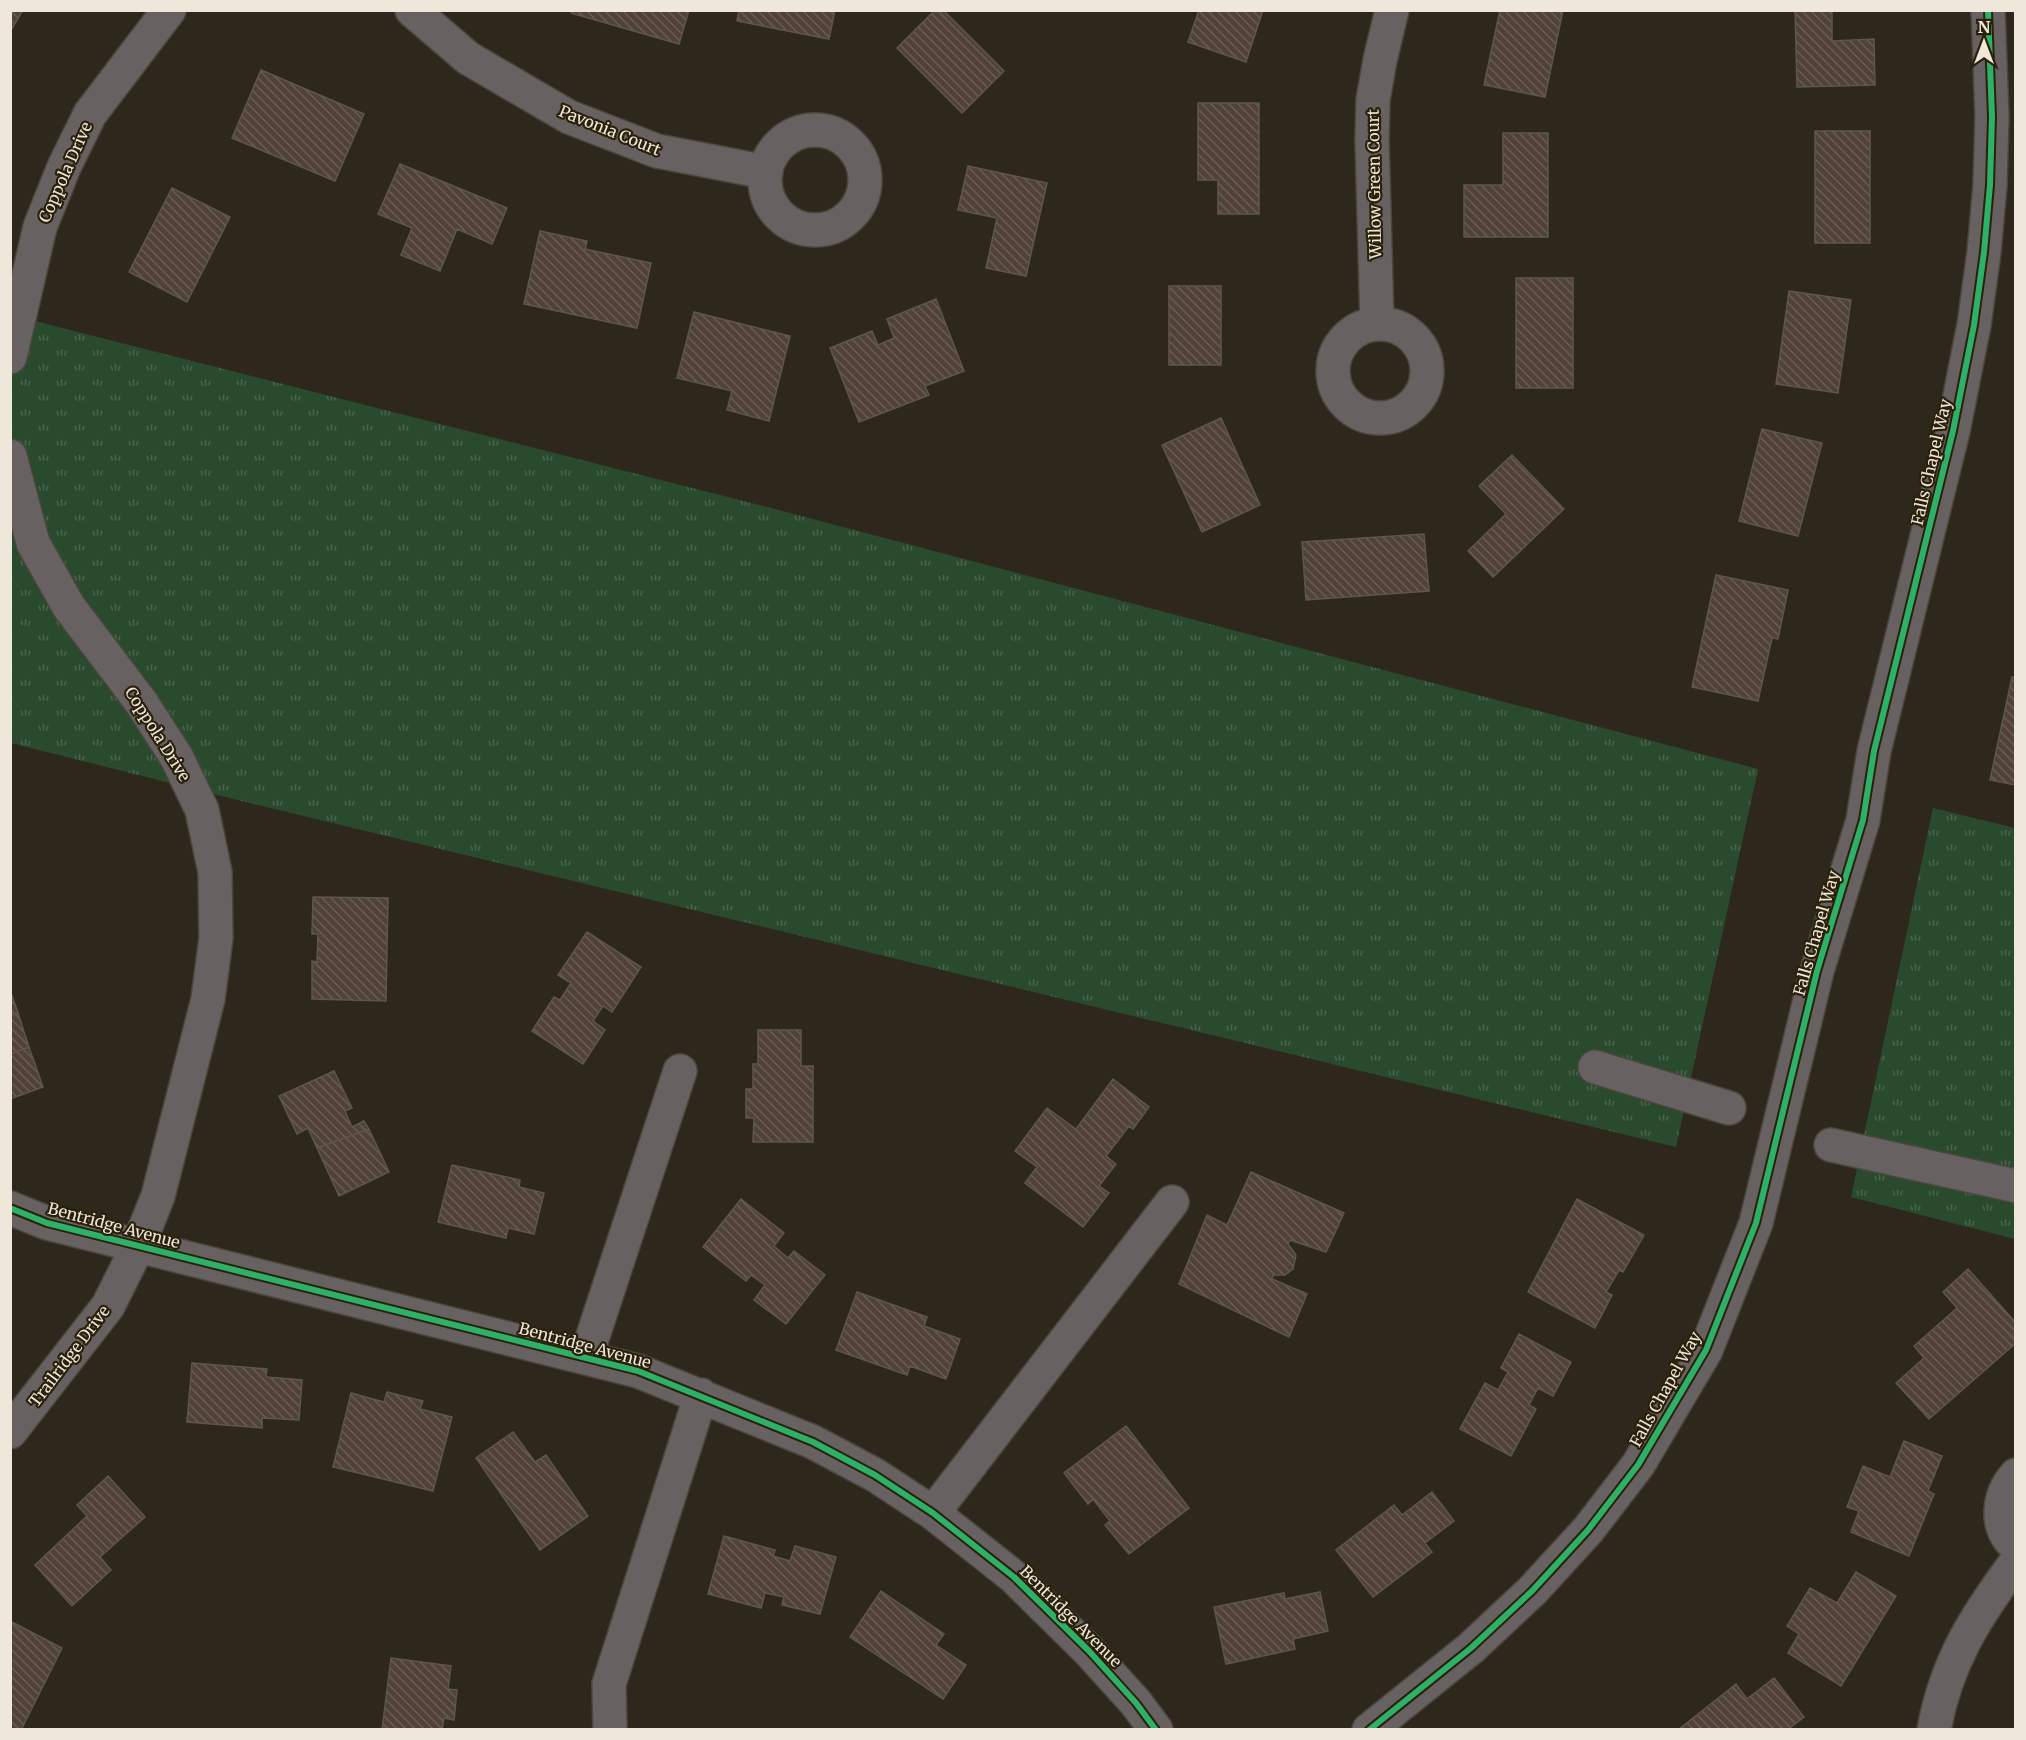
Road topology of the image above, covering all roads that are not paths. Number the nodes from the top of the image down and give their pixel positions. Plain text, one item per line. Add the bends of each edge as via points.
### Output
1 (169, 10) edge
2 (412, 10) edge
3 (1392, 10) edge
4 (1988, 10) edge
5 (766, 172) dead end
6 (1377, 323) dead end
7 (10, 357) edge
8 (10, 456) edge
9 (1595, 1067) dead end
10 (680, 1071) dead end
11 (1729, 1108) dead end
12 (1831, 1145) dead end
13 (2016, 1186) edge
14 (1172, 1202) dead end
15 (10, 1208) edge
16 (138, 1246) junction
17 (586, 1357) junction
18 (701, 1395) junction
19 (10, 1432) edge
20 (2016, 1475) edge
21 (933, 1513) junction
22 (2016, 1546) edge
23 (2016, 1562) edge
24 (610, 1730) edge
25 (1156, 1730) edge
26 (1369, 1730) edge
27 (1934, 1730) edge

1 - 7 street, Coppola Drive via 90,114 64,167 40,227
2 - 5 street, Pavonia Court via 468,58 569,117 657,151
3 - 6 street, Willow Green Court via 1372,100
4 - 26 street, Falls Chapel Way via 1990,185 1974,325 1953,431 1874,751 1863,820 1817,970 1756,1223 1706,1350 1638,1466 1588,1530 1532,1591 1471,1648
8 - 16 street, Coppola Drive via 33,543 69,608 141,702 177,758 202,810 215,872 216,938 208,999 158,1196
9 - 11 street
10 - 17 street
12 - 13 street
14 - 21 street
15 - 16 street, Bentridge Avenue via 47,1223
16 - 17 street, Bentridge Avenue
16 - 19 street, Trailridge Drive via 108,1306
17 - 18 street, Bentridge Avenue via 638,1371
18 - 21 street, Bentridge Avenue via 813,1442 875,1475
18 - 24 street via 609,1684
20 - 22 street via 2001,1498 2000,1513 2003,1528
21 - 25 street, Bentridge Avenue via 1014,1577 1089,1651
23 - 27 street via 1983,1607 1957,1654

